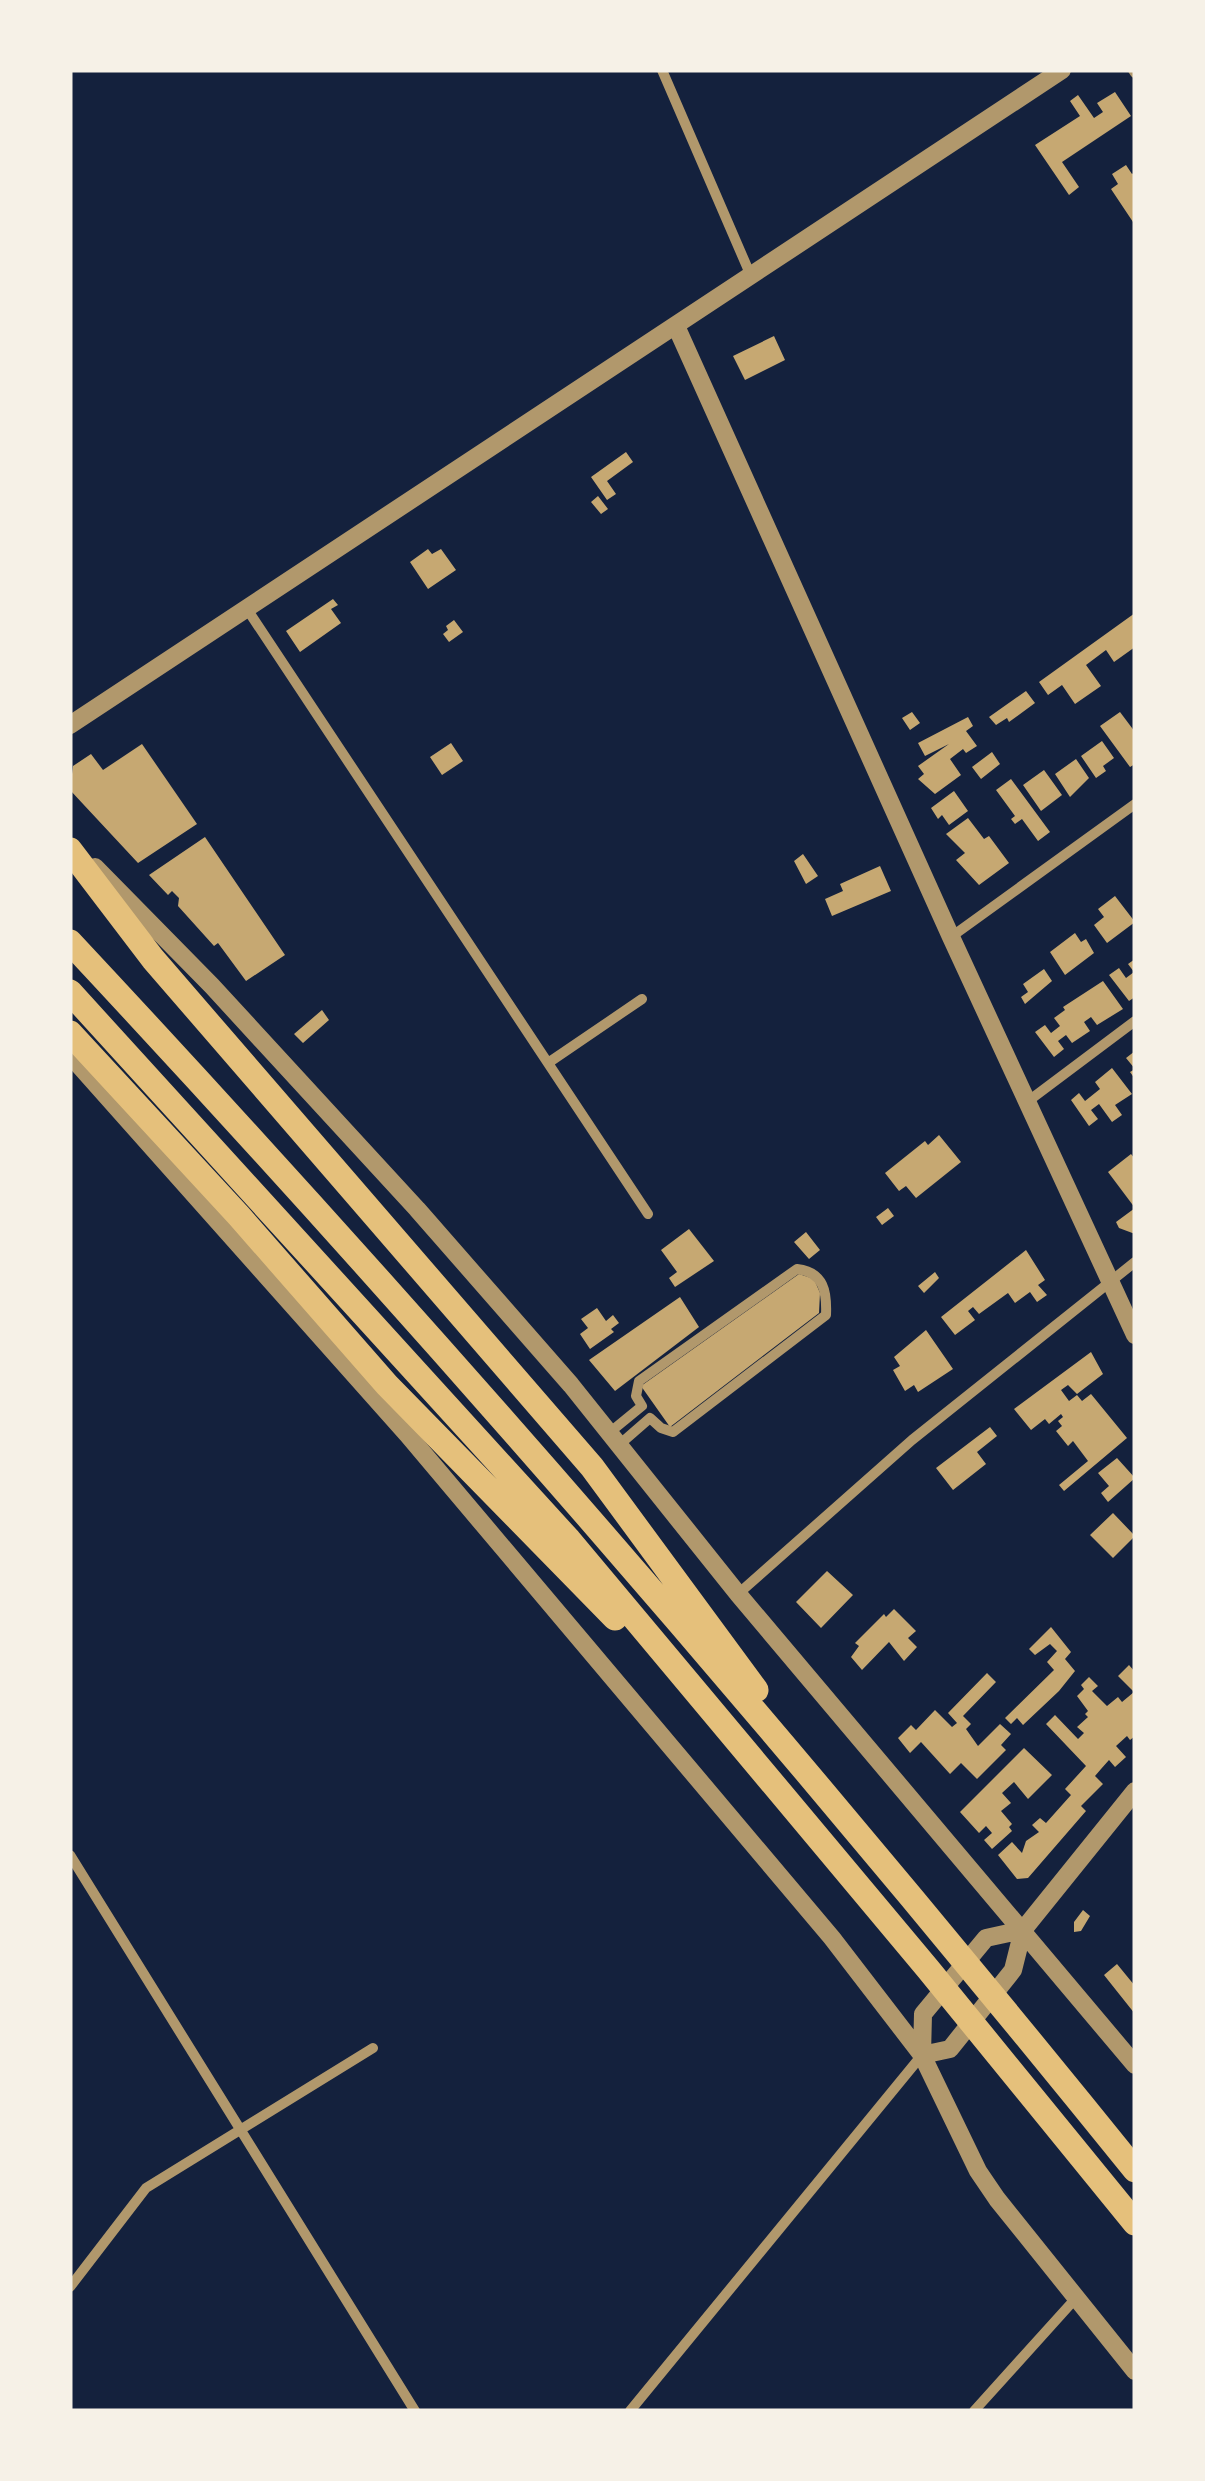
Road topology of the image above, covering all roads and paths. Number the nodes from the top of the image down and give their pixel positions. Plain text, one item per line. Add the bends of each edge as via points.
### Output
1 (662, 70) edge
2 (1062, 70) edge
3 (751, 276) junction
4 (676, 326) junction
5 (246, 609) junction
6 (70, 726) edge
7 (1135, 804) edge
8 (70, 842) edge
9 (70, 850) edge
10 (951, 937) junction
11 (70, 942) edge
12 (70, 992) edge
13 (642, 1000) dead end
14 (1135, 1021) edge
15 (70, 1033) edge
16 (70, 1056) edge
17 (548, 1063) junction
18 (1028, 1102) junction
19 (648, 1214) dead end
20 (1135, 1262) edge
21 (1111, 1280) junction
22 (1135, 1335) edge
23 (614, 1439) junction
24 (738, 1594) junction
25 (742, 1748) junction
26 (1135, 1790) edge
27 (843, 1812) junction
28 (70, 1855) edge
29 (1023, 1930) junction
30 (373, 2048) dead end
31 (922, 2055) junction
32 (1135, 2065) edge
33 (240, 2129) junction
34 (1135, 2170) edge
35 (1135, 2223) edge
36 (70, 2287) edge
37 (1076, 2298) junction
38 (1135, 2371) edge
39 (415, 2411) edge
40 (630, 2411) edge
41 (974, 2411) edge

1 - 3 street
2 - 3 street
3 - 4 street
4 - 5 street
4 - 10 street
5 - 6 street
5 - 17 street
7 - 10 street
8 - 23 street via 417,1210
9 - 27 highway via 153,959 592,1468
10 - 18 street
11 - 27 highway via 499,1413
12 - 25 highway via 496,1458
13 - 17 street
14 - 18 street
15 - 25 highway via 387,1384
16 - 31 street via 619,1682
17 - 19 street
18 - 21 street
20 - 21 street
21 - 22 street
21 - 24 street via 912,1440
23 - 23 street via 650,1418 673,1432 826,1316 818,1276 797,1269 639,1381 642,1406
23 - 24 street
24 - 29 street
25 - 35 highway
26 - 29 street
27 - 34 highway
28 - 33 street
29 - 31 street via 1013,1970 950,2050
29 - 31 street via 986,1938 923,2014
29 - 32 street
30 - 33 street
31 - 37 street via 986,2183
31 - 40 street
33 - 36 street via 146,2188
33 - 39 street
37 - 38 street
37 - 41 street

